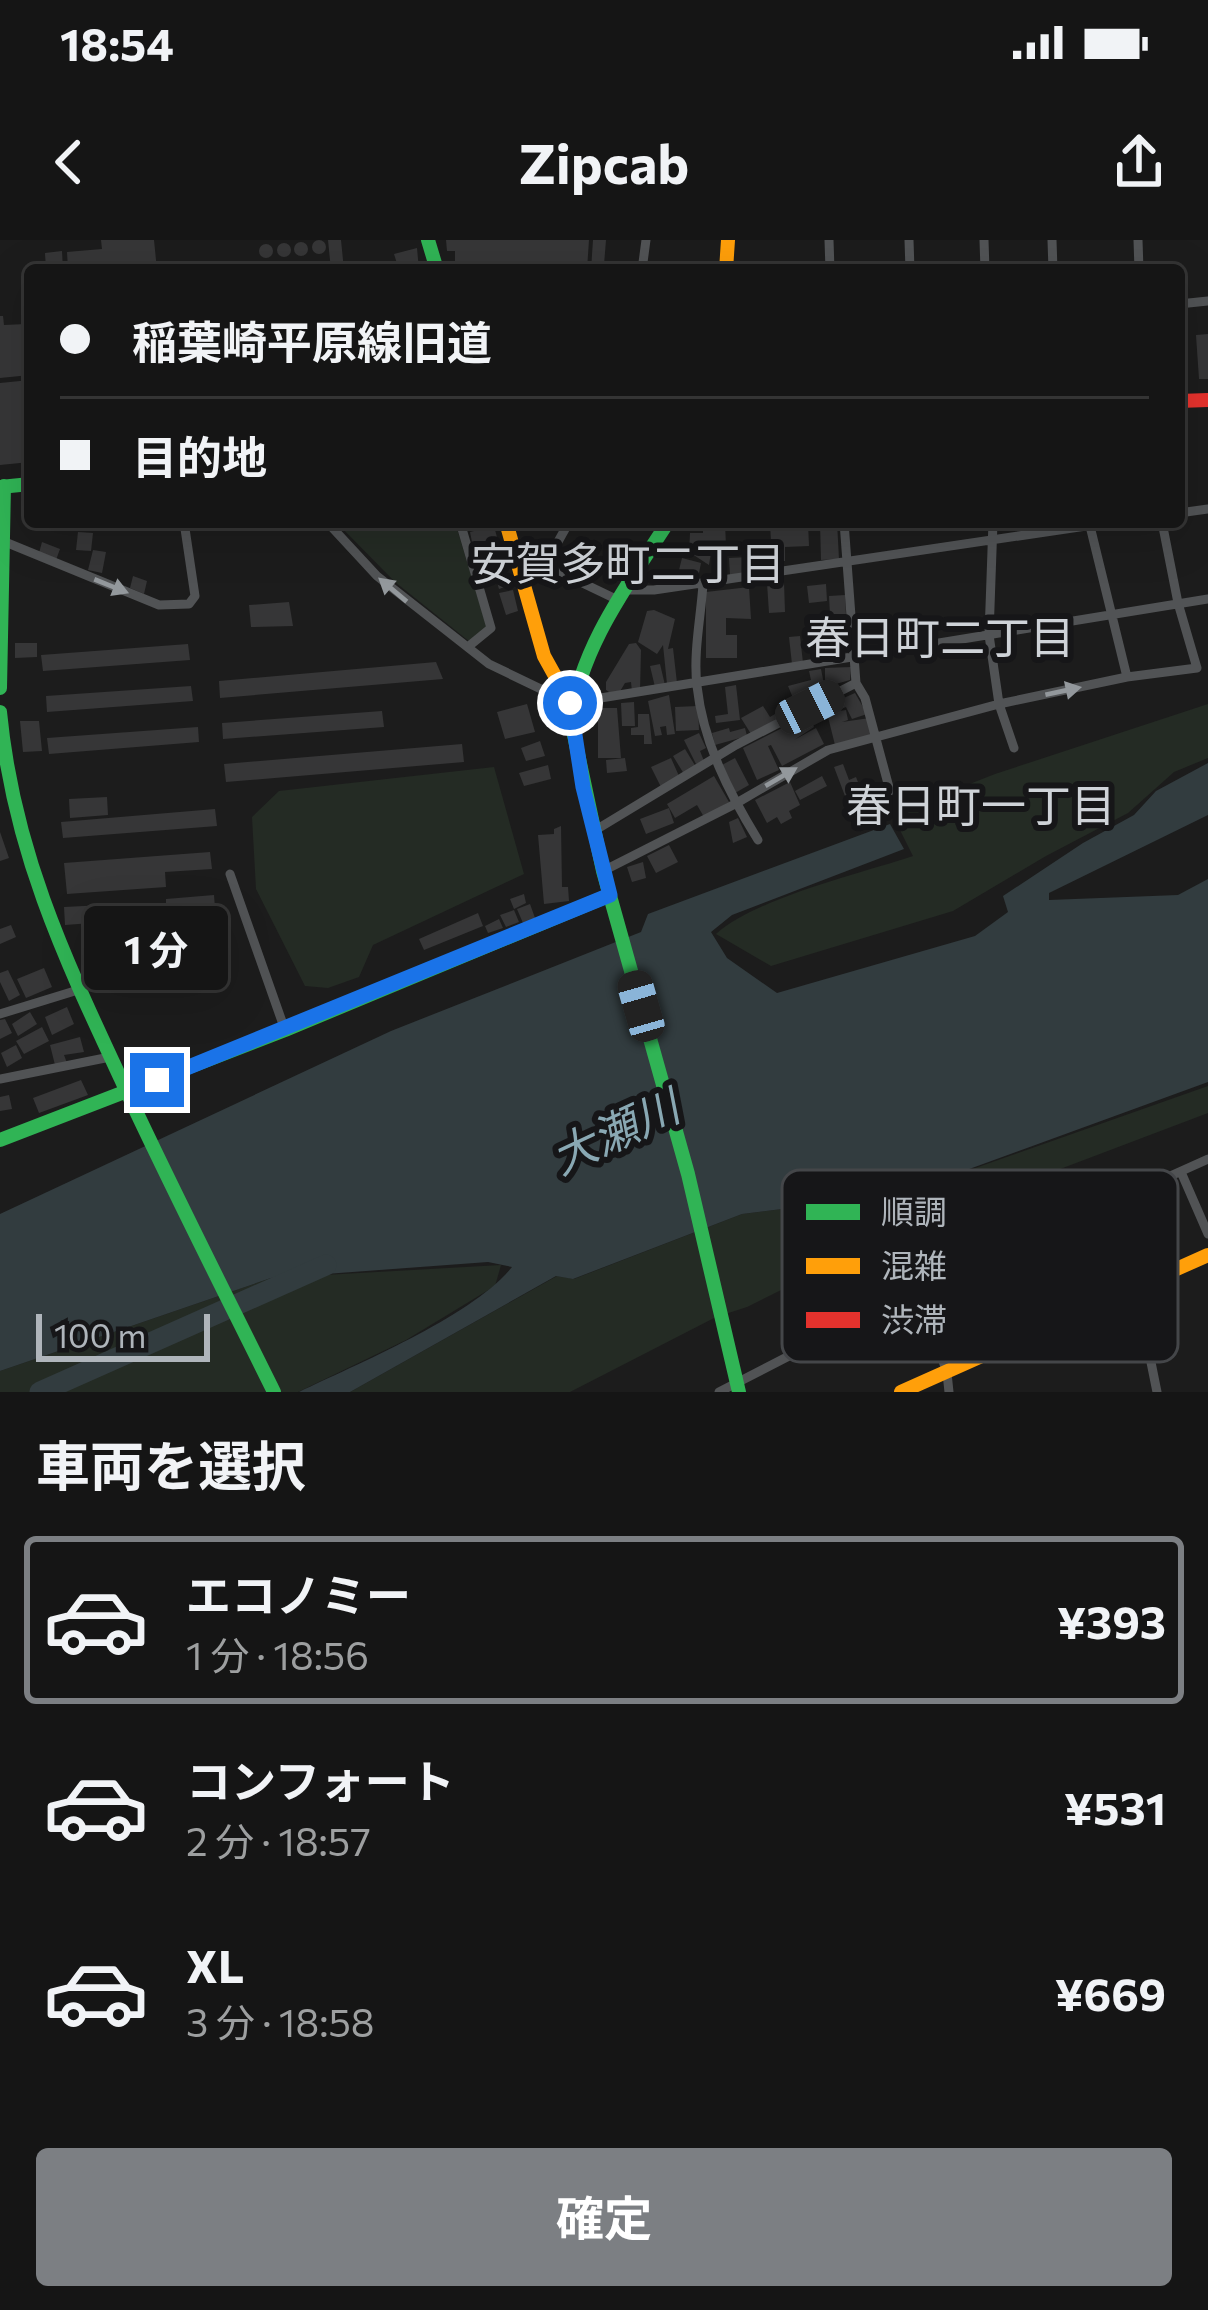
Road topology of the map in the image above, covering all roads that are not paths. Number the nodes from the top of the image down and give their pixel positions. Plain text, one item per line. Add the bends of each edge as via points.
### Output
1 (2, 486) edge
2 (185, 528) edge
3 (333, 528) edge
4 (462, 528) edge
5 (508, 528) edge
6 (566, 528) edge
7 (664, 528) edge
8 (844, 528) edge
9 (993, 528) edge
10 (1067, 528) edge
11 (1090, 528) edge
12 (1163, 528) edge
13 (2, 541) edge
14 (994, 541) junction
15 (847, 564) junction
16 (550, 567) junction
17 (522, 577) junction
18 (703, 584) junction
19 (624, 596) junction
20 (1208, 599) edge
21 (1178, 603) junction
22 (1112, 615) junction
23 (0, 621) edge
24 (989, 635) junction
25 (469, 646) junction
26 (853, 658) junction
27 (1202, 665) edge
28 (1127, 677) junction
29 (696, 681) junction
30 (856, 682) junction
31 (0, 688) edge
32 (570, 703) junction
33 (999, 704) junction
34 (0, 712) edge
35 (875, 737) junction
36 (1014, 748) dead end
37 (715, 758) junction
38 (890, 791) dead end
39 (736, 804) junction
40 (12, 809) junction
41 (0, 822) edge
42 (594, 831) junction
43 (758, 840) dead end
44 (603, 871) junction
45 (230, 874) dead end
46 (610, 895) junction
47 (78, 990) junction
48 (0, 1014) edge
49 (285, 1030) junction
50 (110, 1057) junction
51 (0, 1079) edge
52 (128, 1096) junction
53 (0, 1140) edge
54 (1208, 1159) edge
55 (1181, 1172) junction
56 (1178, 1173) edge
57 (1208, 1234) edge
58 (1208, 1255) edge
59 (1178, 1269) edge
60 (784, 1362) edge
61 (943, 1362) edge
62 (969, 1362) edge
63 (1151, 1362) edge
64 (946, 1372) junction
65 (738, 1387) edge
66 (274, 1392) edge
67 (718, 1392) edge
68 (902, 1392) edge
69 (949, 1392) edge
70 (1157, 1392) edge

1 - 13 street
13 -> 2 street via 159,605 189,604 195,596
25 -> 3 street via 377,576
4 - 25 street via 491,628
5 - 17 street
6 - 16 street
7 - 19 street
8 - 15 street
9 - 14 street
10 - 14 street
11 - 22 street
12 - 21 street
13 - 23 street
14 - 15 street
14 - 24 street
15 - 18 street
15 - 26 street
16 - 17 street
16 - 19 street
17 - 32 street via 544,656
18 - 19 street
18 - 29 street
19 - 32 street
20 - 21 street
21 - 22 street
21 - 27 street
22 - 24 street
22 - 28 street
23 - 31 street
24 - 26 street
24 - 33 street
25 - 32 street
26 - 29 street
26 - 30 street
27 - 28 street
33 -> 28 street
29 - 32 street
29 - 37 street
30 - 35 street
30 - 37 street
32 - 42 street
33 - 35 street
33 - 36 street
34 - 40 street
35 - 38 street
39 -> 35 street via 828,750
37 - 39 street
37 - 42 street
39 - 43 street
39 - 44 street
40 - 41 street
40 - 47 street via 26,865
42 - 44 street
44 - 46 street
45 - 49 street
46 - 49 street
46 - 65 street
47 - 48 street
47 - 50 street
49 - 52 street
50 - 51 street
50 - 52 street
52 - 53 street
52 - 66 street
54 - 55 street
55 - 56 street
55 - 57 street
58 - 59 street
60 - 65 street
61 - 64 street
62 - 64 street
63 - 70 street
64 - 68 street
64 - 69 street
65 - 67 street

